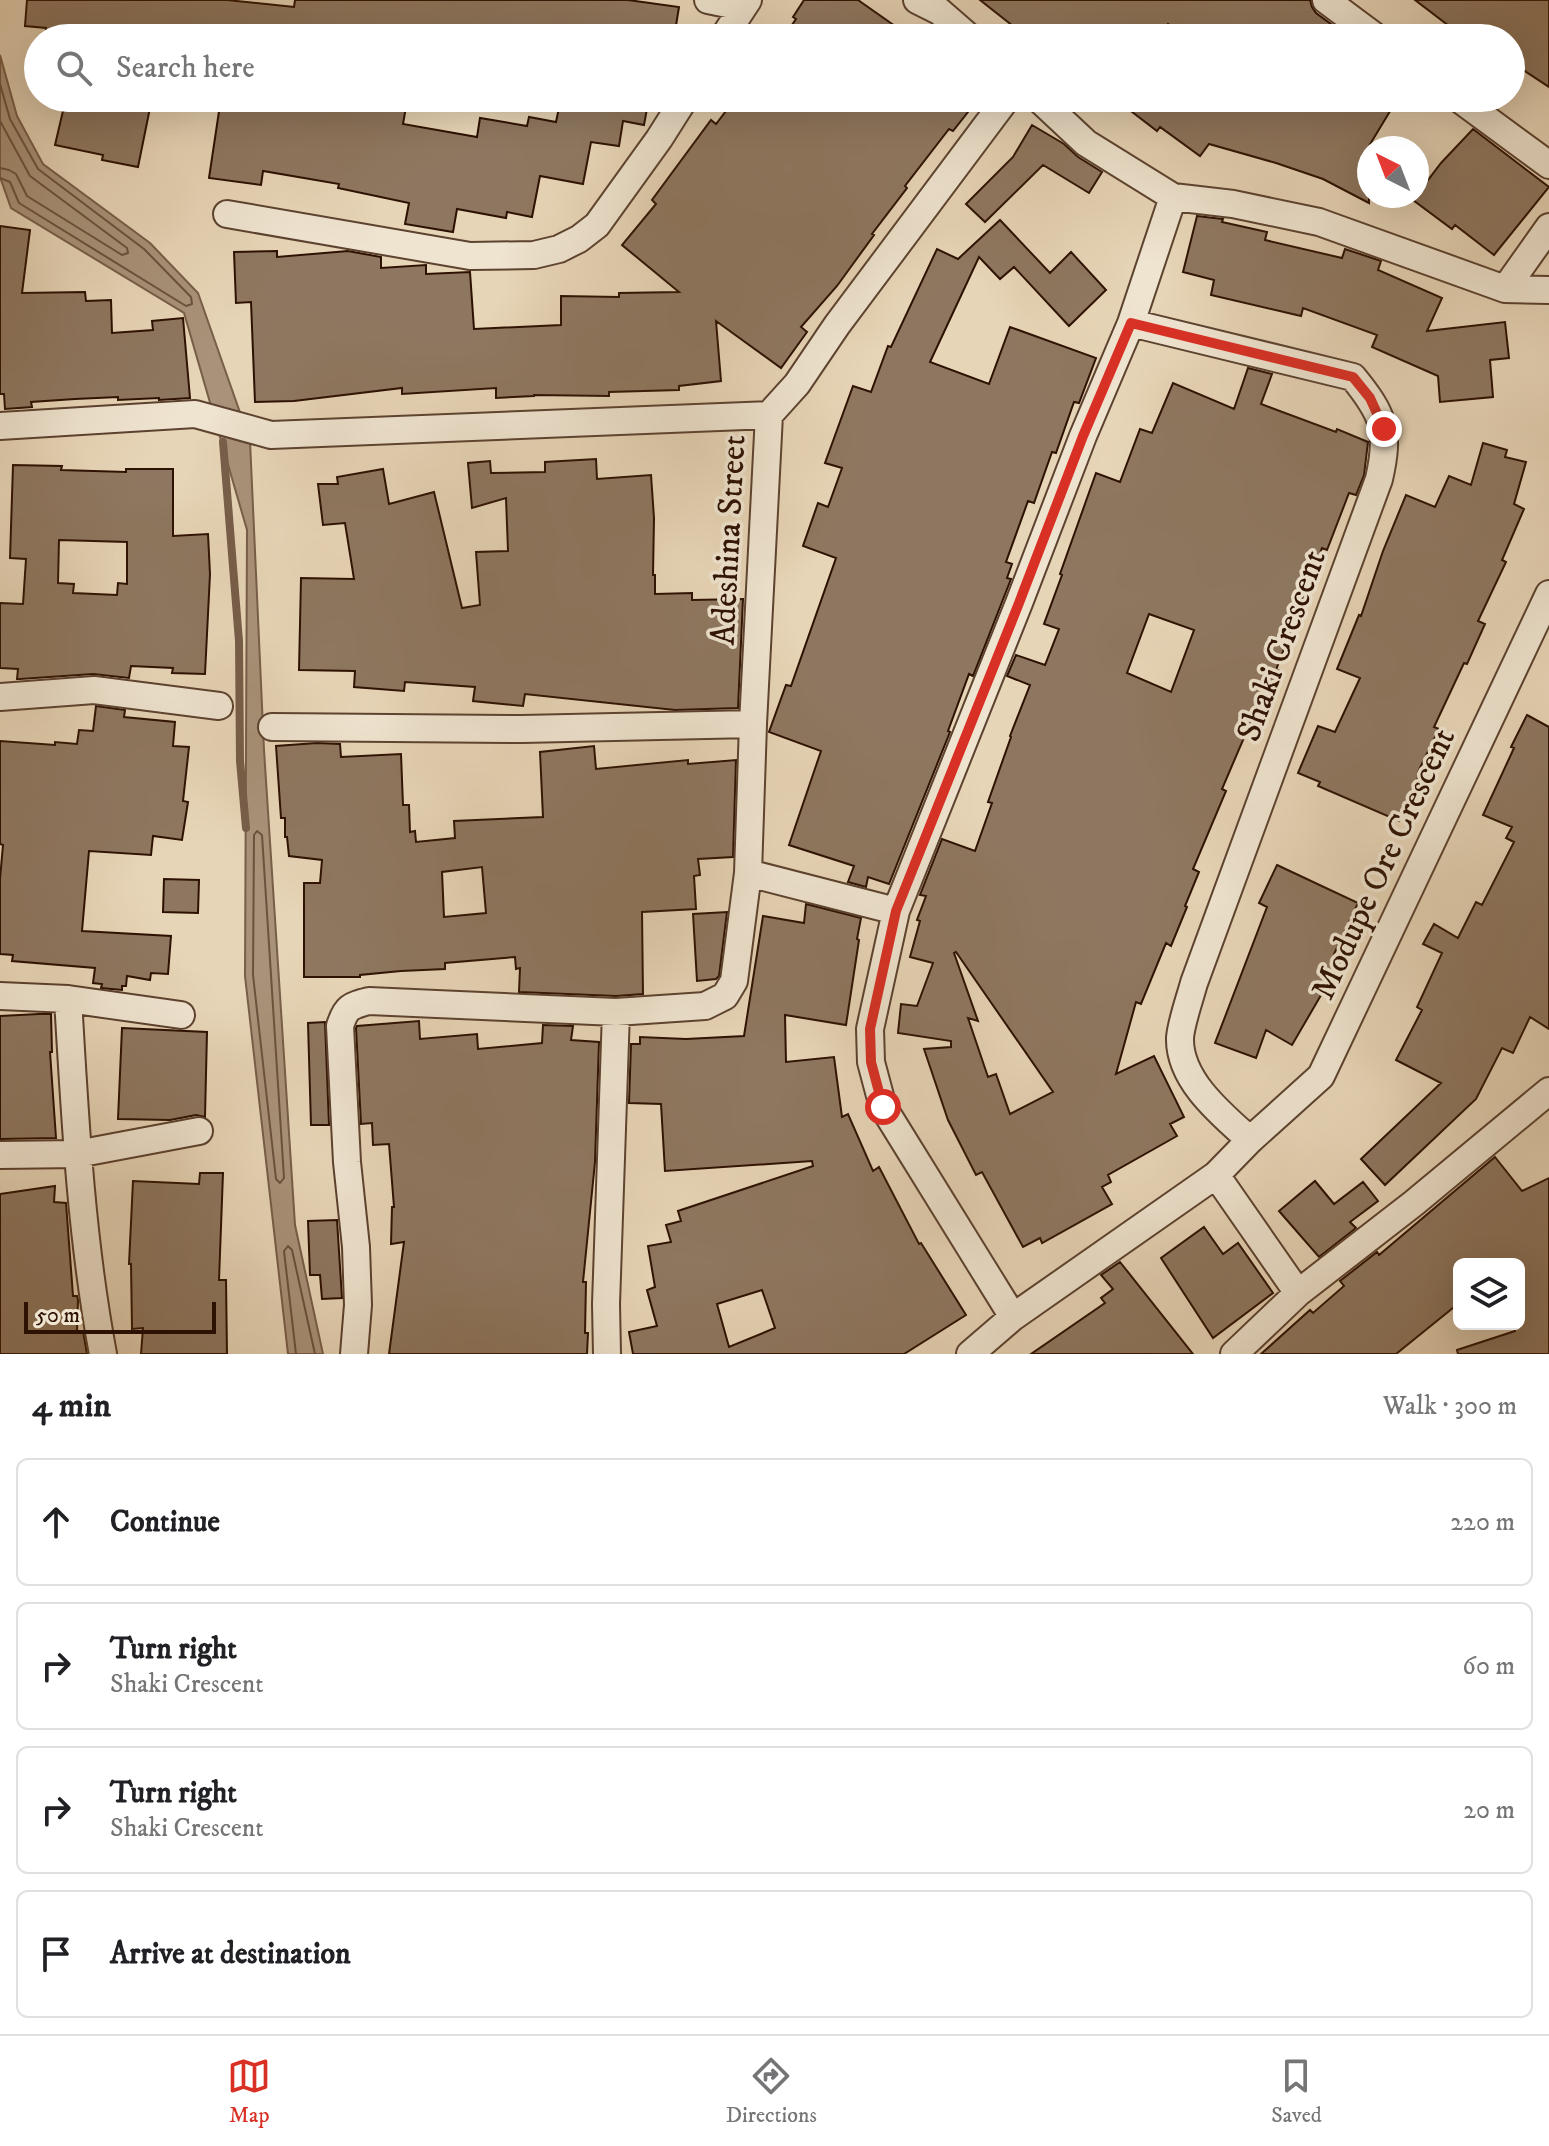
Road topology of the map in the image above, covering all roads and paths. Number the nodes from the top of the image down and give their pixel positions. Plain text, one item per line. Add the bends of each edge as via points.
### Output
1 (708, 0) edge
2 (917, 0) edge
3 (1326, 0) edge
4 (745, 4) edge
5 (732, 24) edge
6 (954, 24) edge
7 (1358, 24) edge
8 (676, 112) edge
9 (997, 112) edge
10 (1053, 112) edge
11 (1477, 112) edge
12 (1549, 165) edge
13 (1173, 197) junction
14 (227, 214) dead end
15 (1549, 227) edge
16 (1505, 289) junction
17 (1549, 290) edge
18 (1131, 323) junction
19 (769, 415) junction
20 (0, 426) edge
21 (1549, 594) edge
22 (0, 697) edge
23 (219, 706) dead end
24 (753, 724) junction
25 (272, 727) dead end
26 (748, 873) junction
27 (896, 911) junction
28 (0, 996) edge
29 (68, 999) junction
30 (616, 1012) junction
31 (181, 1015) dead end
32 (1549, 1091) edge
33 (199, 1131) dead end
34 (1250, 1140) junction
35 (77, 1154) junction
36 (0, 1155) edge
37 (1216, 1175) junction
38 (1298, 1293) junction
39 (1013, 1317) junction
40 (103, 1354) edge
41 (354, 1354) edge
42 (607, 1354) edge
43 (970, 1354) edge
44 (1234, 1354) edge

1 - 4 street
2 - 6 street
3 - 7 street
4 - 5 street
8 - 14 street via 597,225 559,249 534,255 470,256
9 - 19 street, Adeshina Street
10 - 13 street via 1086,143
11 - 12 street
13 - 16 street via 1319,222
13 - 18 street
15 - 16 street
16 - 17 street
18 - 27 street
18 - 34 street, Shaki Crescent via 1353,377 1384,429 1386,451 1379,479 1194,983 1180,1038 1186,1070
19 - 20 street via 271,435 195,414
19 - 24 street, Adeshina Street
21 - 34 street, Modupe Ore Crescent via 1321,1076
22 - 23 street via 94,690
24 - 25 street
24 - 26 street, Adeshina Street
26 - 27 street
26 - 30 street, Adeshina Street via 734,981 725,996 705,1006
27 - 39 street via 870,1029 871,1062 883,1107
28 - 29 street
29 - 31 street
29 - 35 street
30 - 41 street, Adeshina Street via 369,1001 350,1006 343,1015 358,1305
30 - 42 street
32 - 38 street
33 - 35 street
34 - 37 street, Modupe Ore Crescent
35 - 36 street
35 - 40 street via 91,1295
37 - 38 street
37 - 39 street, Modupe Ore Crescent
38 - 44 street
39 - 43 street, Modupe Ore Crescent

